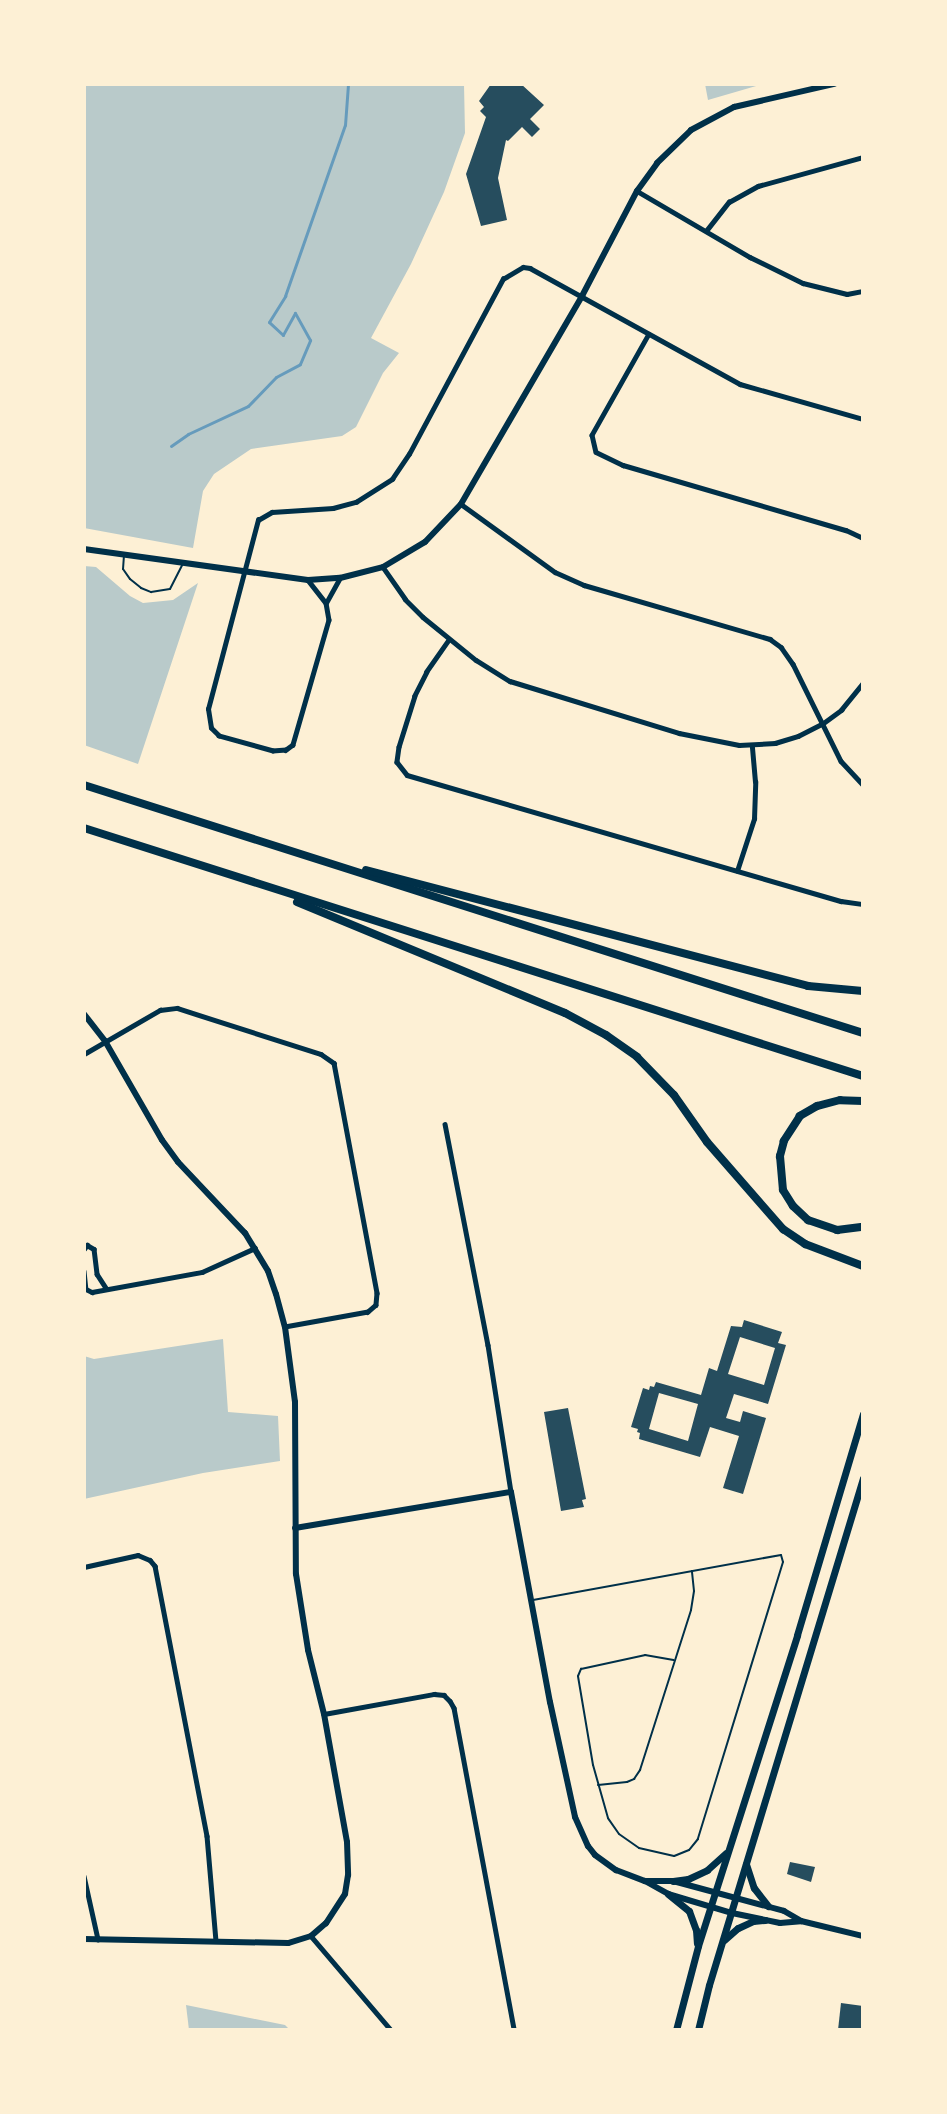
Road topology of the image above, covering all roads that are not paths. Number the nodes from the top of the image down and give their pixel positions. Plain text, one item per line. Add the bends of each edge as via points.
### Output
1 (834, 84) edge
2 (863, 157) edge
3 (637, 191) junction
4 (706, 231) junction
5 (863, 291) edge
6 (582, 296) junction
7 (649, 334) junction
8 (863, 419) edge
9 (461, 504) junction
10 (863, 538) edge
11 (84, 549) edge
12 (124, 555) junction
13 (183, 564) junction
14 (383, 567) junction
15 (244, 571) junction
16 (340, 578) junction
17 (308, 580) junction
18 (326, 603) junction
19 (450, 640) junction
20 (863, 683) edge
21 (822, 724) junction
22 (752, 746) junction
23 (84, 785) edge
24 (863, 785) edge
25 (84, 828) edge
26 (336, 864) junction
27 (737, 871) junction
28 (244, 880) junction
29 (863, 904) edge
30 (863, 991) edge
31 (84, 1014) edge
32 (863, 1033) edge
33 (105, 1041) junction
34 (84, 1054) edge
35 (863, 1076) edge
36 (863, 1101) edge
37 (445, 1124) dead end
38 (863, 1227) edge
39 (255, 1248) junction
40 (84, 1249) edge
41 (863, 1266) edge
42 (84, 1271) edge
43 (106, 1288) junction
44 (285, 1327) junction
45 (863, 1414) edge
46 (863, 1478) edge
47 (511, 1492) junction
48 (295, 1528) junction
49 (84, 1567) edge
50 (692, 1571) junction
51 (532, 1600) junction
52 (674, 1660) junction
53 (324, 1714) junction
54 (598, 1785) junction
55 (728, 1852) junction
56 (746, 1862) junction
57 (84, 1876) edge
58 (645, 1881) junction
59 (673, 1881) junction
60 (715, 1892) junction
61 (668, 1894) junction
62 (736, 1898) junction
63 (768, 1906) junction
64 (710, 1907) junction
65 (732, 1913) junction
66 (765, 1920) junction
67 (801, 1921) junction
68 (311, 1936) junction
69 (863, 1936) edge
70 (84, 1939) edge
71 (98, 1939) junction
72 (216, 1940) junction
73 (722, 1942) junction
74 (698, 1946) junction
75 (391, 2030) edge
76 (514, 2030) edge
77 (676, 2030) edge
78 (698, 2030) edge

1 - 3 street via 734,107 691,130 657,163
2 - 4 street via 758,186 729,202
3 - 4 street
3 - 6 street
4 - 5 street via 803,283 847,294
6 - 7 street
6 - 9 street
6 - 15 street via 530,268 511,272 503,279 392,479 356,502 263,515 253,530
7 - 8 street via 740,384
7 - 10 street via 592,435 596,452 623,465
9 - 14 street via 425,542
9 - 21 street via 555,572 584,585 770,639 793,664
11 - 12 street
12 - 13 street
12 - 13 lane via 123,569 130,579 151,592 170,589
13 - 15 street
14 - 16 street
14 - 19 street via 405,599
15 - 17 street
15 - 18 street via 207,714 211,728 219,736 273,751 293,745 329,620
16 - 17 street
16 - 18 street
17 - 18 street
19 - 22 street via 510,681 538,691 679,733
19 - 27 street via 423,680 399,747 397,762 407,775
20 - 21 street via 841,710
21 - 22 street via 798,736
21 - 24 street via 841,760
22 - 27 street via 754,819
23 - 26 highway
25 - 28 highway
26 - 30 highway via 389,874 808,986
26 - 32 highway
27 - 29 street
28 - 35 highway
28 - 41 highway via 565,1013 606,1035 637,1057 674,1095 707,1142 783,1229 805,1244
31 - 33 street
33 - 34 street
33 - 39 street via 162,1140 178,1162 229,1213
33 - 44 street via 160,1011 177,1008 321,1054 334,1063 377,1293 376,1305 368,1312
36 - 38 highway via 840,1100 817,1106 801,1116 783,1142 780,1165 783,1190 808,1220 837,1230
37 - 47 street via 488,1345
39 - 43 street via 202,1272
39 - 44 street via 268,1271
40 - 43 street via 87,1245 94,1249 97,1274
42 - 43 street via 86,1289 92,1292
44 - 48 street via 295,1402
45 - 55 main road
46 - 56 main road
47 - 48 street
47 - 51 street
48 - 53 street via 298,1585 308,1650
49 - 72 street via 138,1555 155,1566 207,1836
50 - 51 lane
50 - 52 lane via 691,1611
50 - 54 lane via 781,1555 783,1562 698,1839 689,1850 674,1856 639,1848 612,1824
51 - 58 street via 552,1714 581,1834 595,1855 616,1870
52 - 54 lane via 640,1770 627,1782
52 - 54 lane via 645,1655 578,1670
53 - 68 street via 347,1842 348,1875 345,1894 326,1923
53 - 76 street via 434,1694 444,1695 450,1701
55 - 59 main road via 707,1870
55 - 60 main road
56 - 62 main road
56 - 63 main road via 754,1888
57 - 71 street
58 - 59 street
58 - 61 street
59 - 60 street
60 - 62 street
60 - 64 main road
61 - 64 street
61 - 74 main road via 689,1911
62 - 63 street
62 - 65 main road
63 - 67 street
64 - 65 street
64 - 74 main road
65 - 66 street
65 - 73 main road
66 - 67 street
66 - 73 main road via 738,1928
67 - 69 street
68 - 72 street via 273,1944
68 - 75 street
70 - 71 street
71 - 72 street
73 - 78 main road
74 - 77 main road

